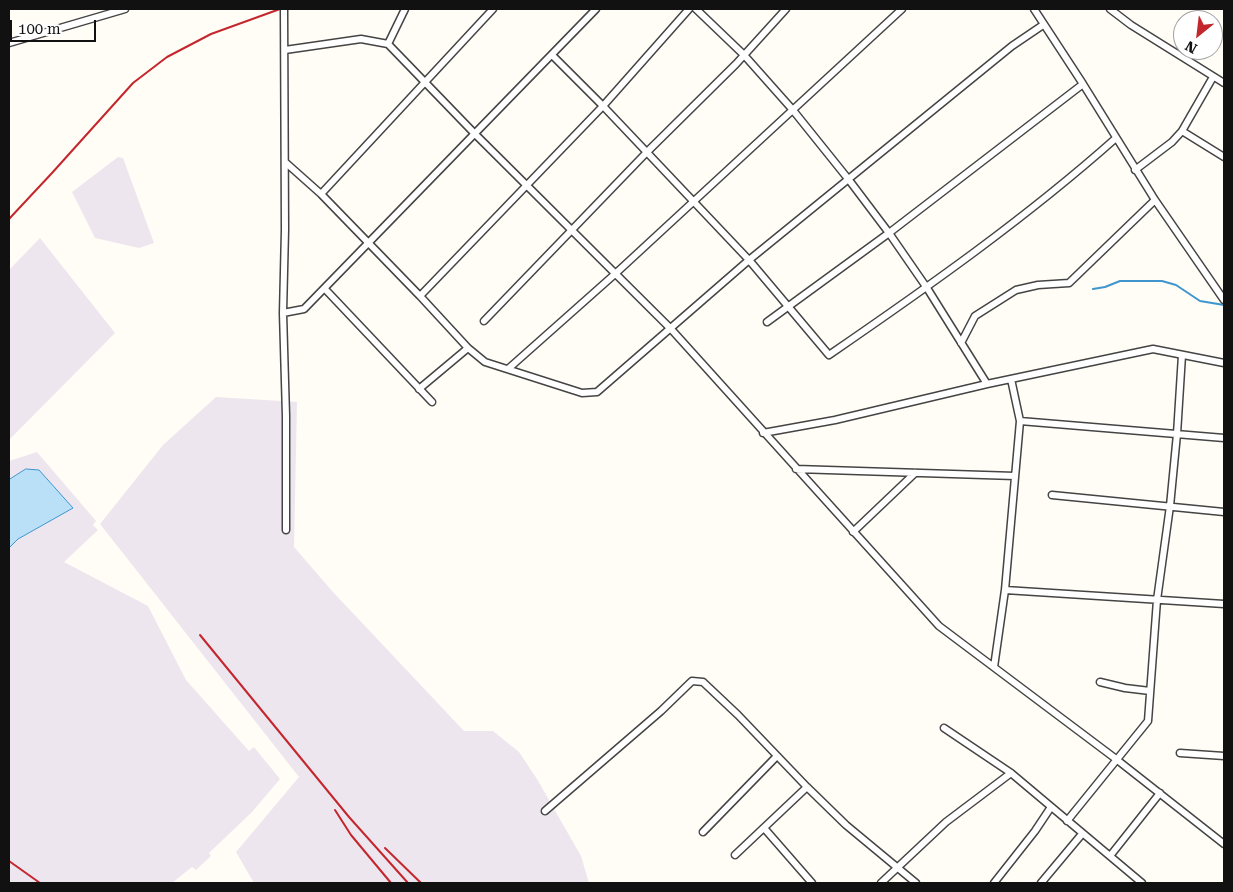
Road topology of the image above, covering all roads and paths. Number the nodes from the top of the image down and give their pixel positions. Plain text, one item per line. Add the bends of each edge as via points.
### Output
1 (125, 9) edge
2 (284, 9) edge
3 (406, 9) edge
4 (493, 9) edge
5 (596, 9) edge
6 (689, 9) edge
7 (696, 9) edge
8 (786, 9) edge
9 (902, 9) edge
10 (1034, 9) edge
11 (1110, 9) edge
12 (1043, 24) junction
13 (9, 44) edge
14 (388, 44) junction
15 (285, 50) junction
16 (744, 54) junction
17 (552, 55) junction
18 (1214, 77) junction
19 (425, 81) junction
20 (1224, 83) edge
21 (1082, 84) junction
22 (603, 106) junction
23 (792, 109) junction
24 (1182, 131) junction
25 (475, 134) junction
26 (1116, 138) junction
27 (647, 152) junction
28 (1224, 157) edge
29 (285, 162) junction
30 (1135, 170) junction
31 (849, 180) junction
32 (527, 185) junction
33 (321, 194) junction
34 (1154, 200) junction
35 (693, 202) junction
36 (572, 231) junction
37 (889, 233) junction
38 (369, 243) junction
39 (749, 260) junction
40 (615, 274) junction
41 (927, 288) junction
42 (324, 289) junction
43 (420, 296) junction
44 (1224, 300) edge
45 (788, 306) junction
46 (283, 313) junction
47 (484, 321) dead end
48 (767, 322) dead end
49 (671, 329) junction
50 (961, 343) junction
51 (468, 348) junction
52 (1182, 355) junction
53 (1224, 363) edge
54 (508, 369) junction
55 (1011, 379) junction
56 (986, 384) junction
57 (419, 389) junction
58 (432, 402) dead end
59 (1020, 421) junction
60 (763, 433) junction
61 (1177, 434) junction
62 (1224, 438) edge
63 (796, 469) junction
64 (915, 473) junction
65 (1015, 476) junction
66 (1052, 495) dead end
67 (1170, 506) junction
68 (1224, 512) edge
69 (286, 530) dead end
70 (853, 532) junction
71 (1005, 590) junction
72 (1157, 600) junction
73 (1224, 604) edge
74 (994, 667) junction
75 (1100, 682) dead end
76 (1150, 691) junction
77 (944, 728) dead end
78 (1180, 753) dead end
79 (777, 756) junction
80 (1224, 756) edge
81 (1116, 759) junction
82 (1010, 773) junction
83 (807, 787) junction
84 (1160, 793) junction
85 (1051, 807) junction
86 (545, 811) dead end
87 (1066, 821) junction
88 (764, 828) junction
89 (703, 832) dead end
90 (1082, 834) junction
91 (1224, 844) edge
92 (735, 855) dead end
93 (1110, 856) junction
94 (898, 868) junction
95 (812, 883) edge
96 (881, 883) edge
97 (916, 883) edge
98 (994, 883) edge
99 (1041, 883) edge
100 (1142, 883) edge

1 - 13 street
2 - 15 street
3 - 14 street
4 - 19 street
5 - 17 street
6 - 22 street
7 - 16 street
8 - 16 street
9 - 23 street
10 - 12 street
11 - 18 street
12 - 21 street
12 - 31 street
14 - 15 street via 361,39
14 - 19 street
15 - 29 street
16 - 23 street
16 - 27 street
17 - 22 street
17 - 25 street
18 - 20 street
18 - 24 street
19 - 25 street
19 - 33 street
21 - 26 street
21 - 37 street
22 - 27 street
22 - 32 street
23 - 31 street
23 - 35 street
24 - 28 street
24 - 30 street
25 - 32 street
25 - 38 street
26 - 30 street
26 - 41 street via 1068,180
27 - 35 street
27 - 36 street
29 - 33 street
29 - 46 street
30 - 34 street
31 - 37 street
31 - 39 street
32 - 36 street
32 - 43 street
33 - 38 street
34 - 44 street
34 - 50 street via 1069,283 1016,290 975,316
35 - 39 street
35 - 40 street
36 - 40 street
36 - 47 street
37 - 41 street
37 - 45 street
38 - 42 street
38 - 43 street
39 - 45 street
39 - 49 street
40 - 49 street
40 - 54 street
41 - 45 street via 829,354
41 - 50 street
42 - 46 street via 304,310
42 - 57 street
43 - 51 street
45 - 48 street
46 - 69 street
49 - 54 street via 597,392 582,392
49 - 60 street
50 - 56 street
51 - 54 street via 485,362
51 - 57 street
52 - 53 street
52 - 55 street via 1153,349
52 - 61 street
55 - 56 street
55 - 59 street
56 - 60 street via 835,420
57 - 58 street
59 - 61 street
59 - 65 street
60 - 63 street
61 - 62 street
61 - 67 street
63 - 64 street
63 - 70 street
64 - 65 street
64 - 70 street
65 - 71 street
66 - 67 street
67 - 68 street
67 - 72 street
70 - 74 street via 939,626
71 - 72 street
71 - 74 street
72 - 73 street
72 - 76 street
74 - 81 street
75 - 76 street
76 - 81 street via 1148,721
77 - 82 street
78 - 80 street
79 - 83 street
79 - 86 street via 703,682 692,681
79 - 89 street
81 - 84 street
81 - 87 street
82 - 85 street
82 - 94 street via 946,822
83 - 88 street
83 - 94 street
84 - 91 street
84 - 93 street
85 - 87 street
85 - 98 street
87 - 90 street
88 - 92 street
88 - 95 street
90 - 93 street
90 - 99 street
93 - 100 street
94 - 96 street
94 - 97 street

